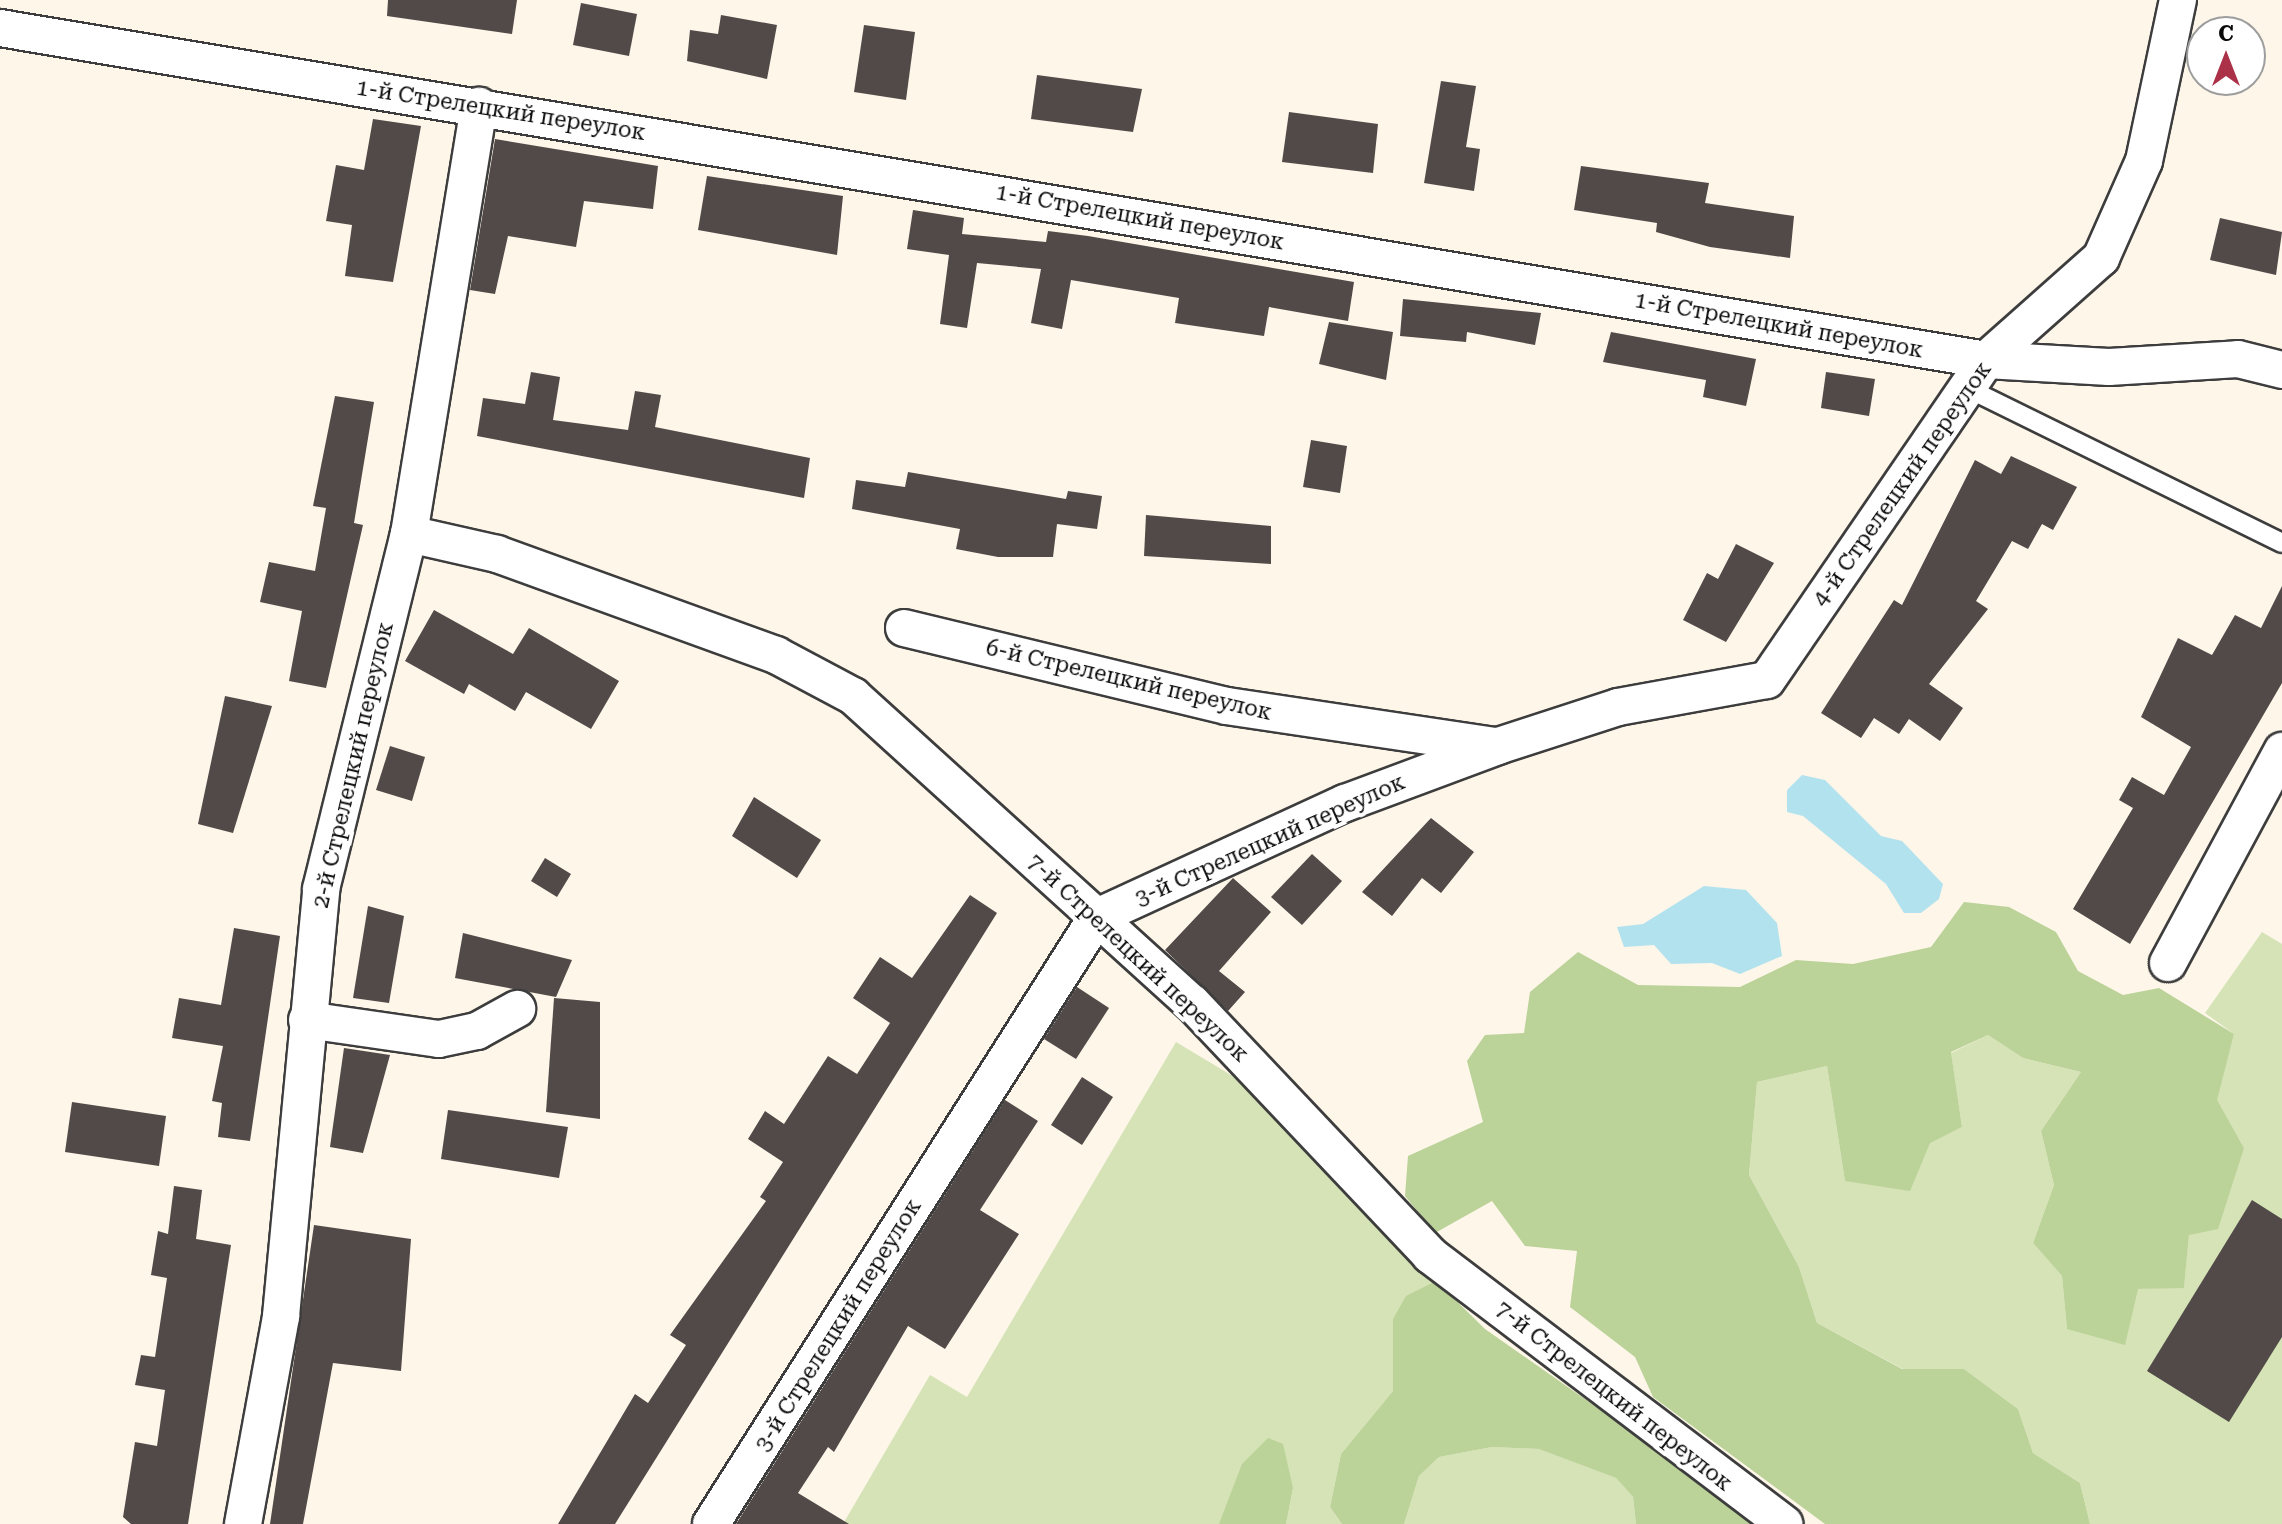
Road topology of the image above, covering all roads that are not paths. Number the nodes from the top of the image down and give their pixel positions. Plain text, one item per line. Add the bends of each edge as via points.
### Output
1 (2178, 0) edge
2 (0, 28) edge
3 (479, 106) junction
4 (2282, 370) edge
5 (1976, 374) junction
6 (409, 534) junction
7 (2282, 543) edge
8 (904, 628) dead end
9 (1767, 680) joint
10 (1498, 746) junction
11 (2282, 751) edge
12 (1097, 917) junction
13 (2168, 963) dead end
14 (517, 1009) dead end
15 (307, 1020) junction
16 (243, 1524) edge
17 (711, 1524) edge
18 (1784, 1524) edge

1 - 5 street, 4-й Стрелецкий переулок via 2144,161 2101,258
2 - 3 street, 1-й Стрелецкий переулок
3 - 5 street, 1-й Стрелецкий переулок
3 - 6 street, 2-й Стрелецкий переулок
4 - 5 street, 1-й Стрелецкий переулок via 2238,359
5 - 7 lane
5 - 9 street, 4-й Стрелецкий переулок
6 - 12 street, 7-й Стрелецкий переулок via 497,554 776,655 853,696
6 - 15 street, 2-й Стрелецкий переулок via 321,889
8 - 10 street, 6-й Стрелецкий переулок via 1227,706
9 - 10 street, 3-й Стрелецкий переулок via 1618,707
10 - 12 street, 3-й Стрелецкий переулок via 1345,803
11 - 13 street
12 - 17 street, 3-й Стрелецкий переулок
12 - 18 street, 7-й Стрелецкий переулок via 1192,1003 1430,1255
14 - 15 street via 477,1031 439,1039
15 - 16 street, 2-й Стрелецкий переулок via 281,1316

